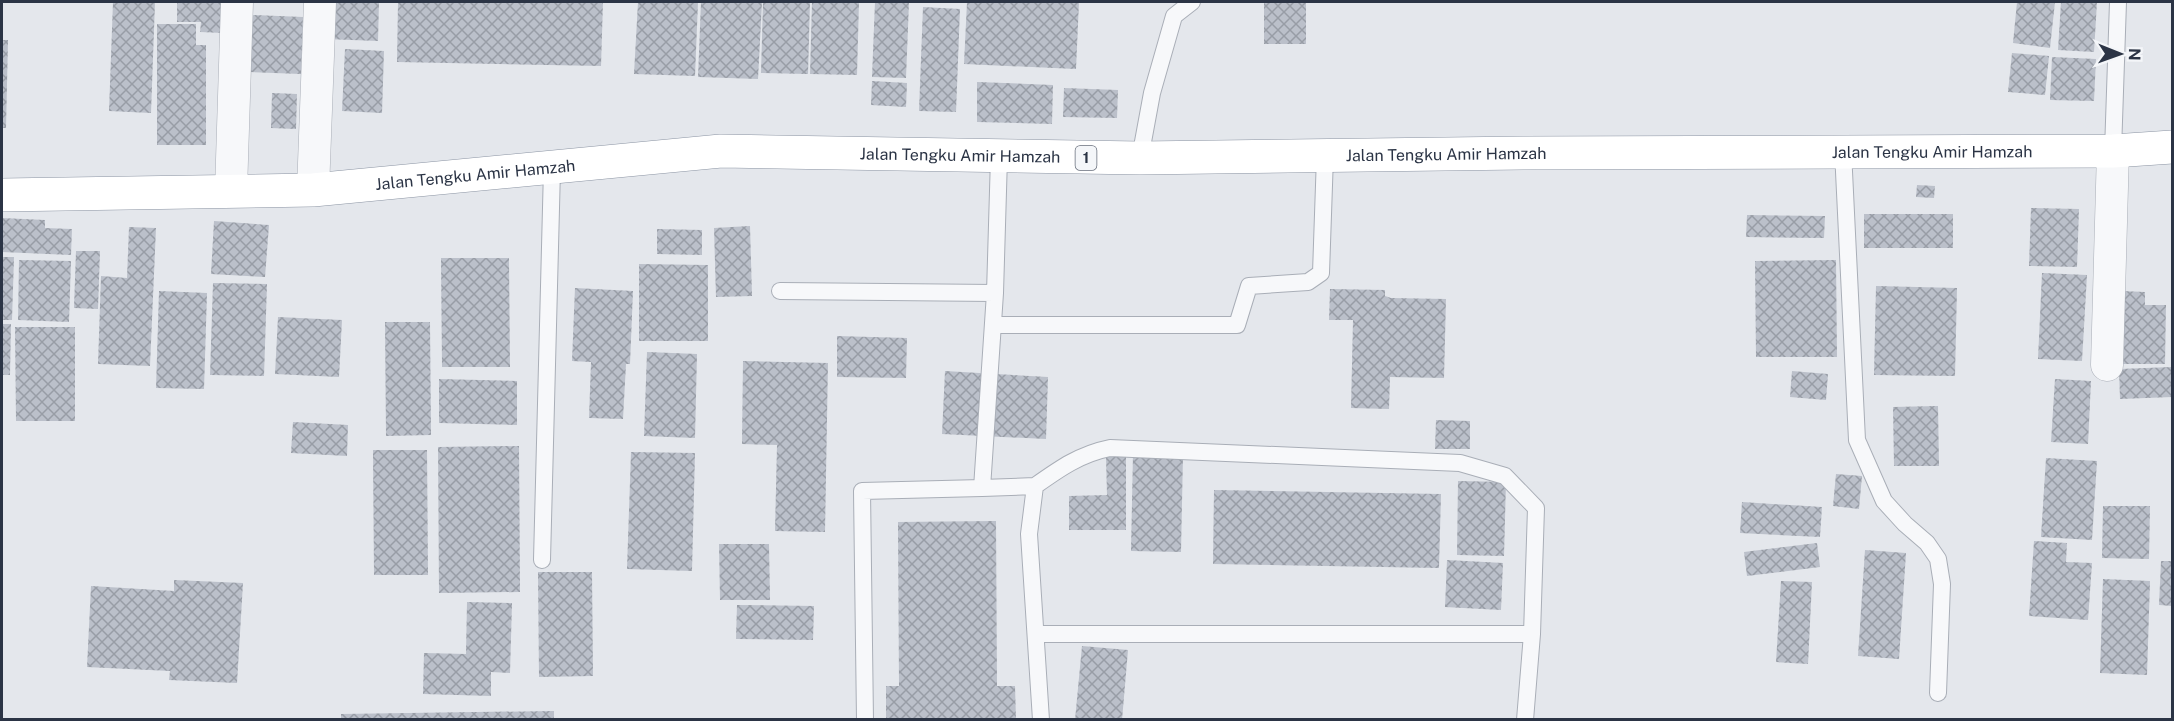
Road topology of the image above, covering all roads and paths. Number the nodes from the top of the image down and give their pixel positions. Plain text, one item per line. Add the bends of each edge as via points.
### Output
1 (237, 2) edge
2 (320, 2) edge
3 (1192, 2) edge
4 (2118, 2) edge
5 (2172, 147) edge
6 (1843, 151) junction
7 (2113, 151) junction
8 (1325, 156) junction
9 (999, 157) junction
10 (1140, 158) junction
11 (552, 169) junction
12 (313, 190) junction
13 (231, 191) junction
14 (2, 195) edge
15 (780, 291) dead end
16 (995, 293) junction
17 (993, 325) junction
18 (2107, 365) dead end
19 (1035, 486) junction
20 (982, 488) junction
21 (542, 560) dead end
22 (1037, 634) junction
23 (1532, 634) junction
24 (1938, 693) dead end
25 (865, 720) edge
26 (1041, 720) edge
27 (1525, 720) edge

1 - 13 street
2 - 12 street
3 - 10 lane via 1174,16 1152,93
4 - 7 lane
5 - 7 highway, Jalan Tengku Amir Hamzah / 1
6 - 7 highway, Jalan Tengku Amir Hamzah / 1
6 - 8 highway, Jalan Tengku Amir Hamzah / 1
6 - 24 lane via 1857,440 1884,501 1938,559 1942,584
7 - 18 street
8 - 10 highway, Jalan Tengku Amir Hamzah / 1
8 - 17 lane via 1321,273 1308,282 1249,286 1237,325
9 - 10 highway, Jalan Tengku Amir Hamzah / 1
9 - 11 highway, Jalan Tengku Amir Hamzah / 1 via 721,151
9 - 16 lane
11 - 12 highway, Jalan Tengku Amir Hamzah / 1
11 - 21 lane
12 - 13 highway, Jalan Tengku Amir Hamzah / 1
13 - 14 highway, Jalan Tengku Amir Hamzah / 1
15 - 16 lane
16 - 17 lane
17 - 20 lane
19 - 20 lane
19 - 22 lane via 1029,534
19 - 23 lane via 1068,462 1088,452 1110,448 1467,465 1505,476 1536,508
20 - 25 lane via 862,491
22 - 23 lane
22 - 26 lane
23 - 27 lane

